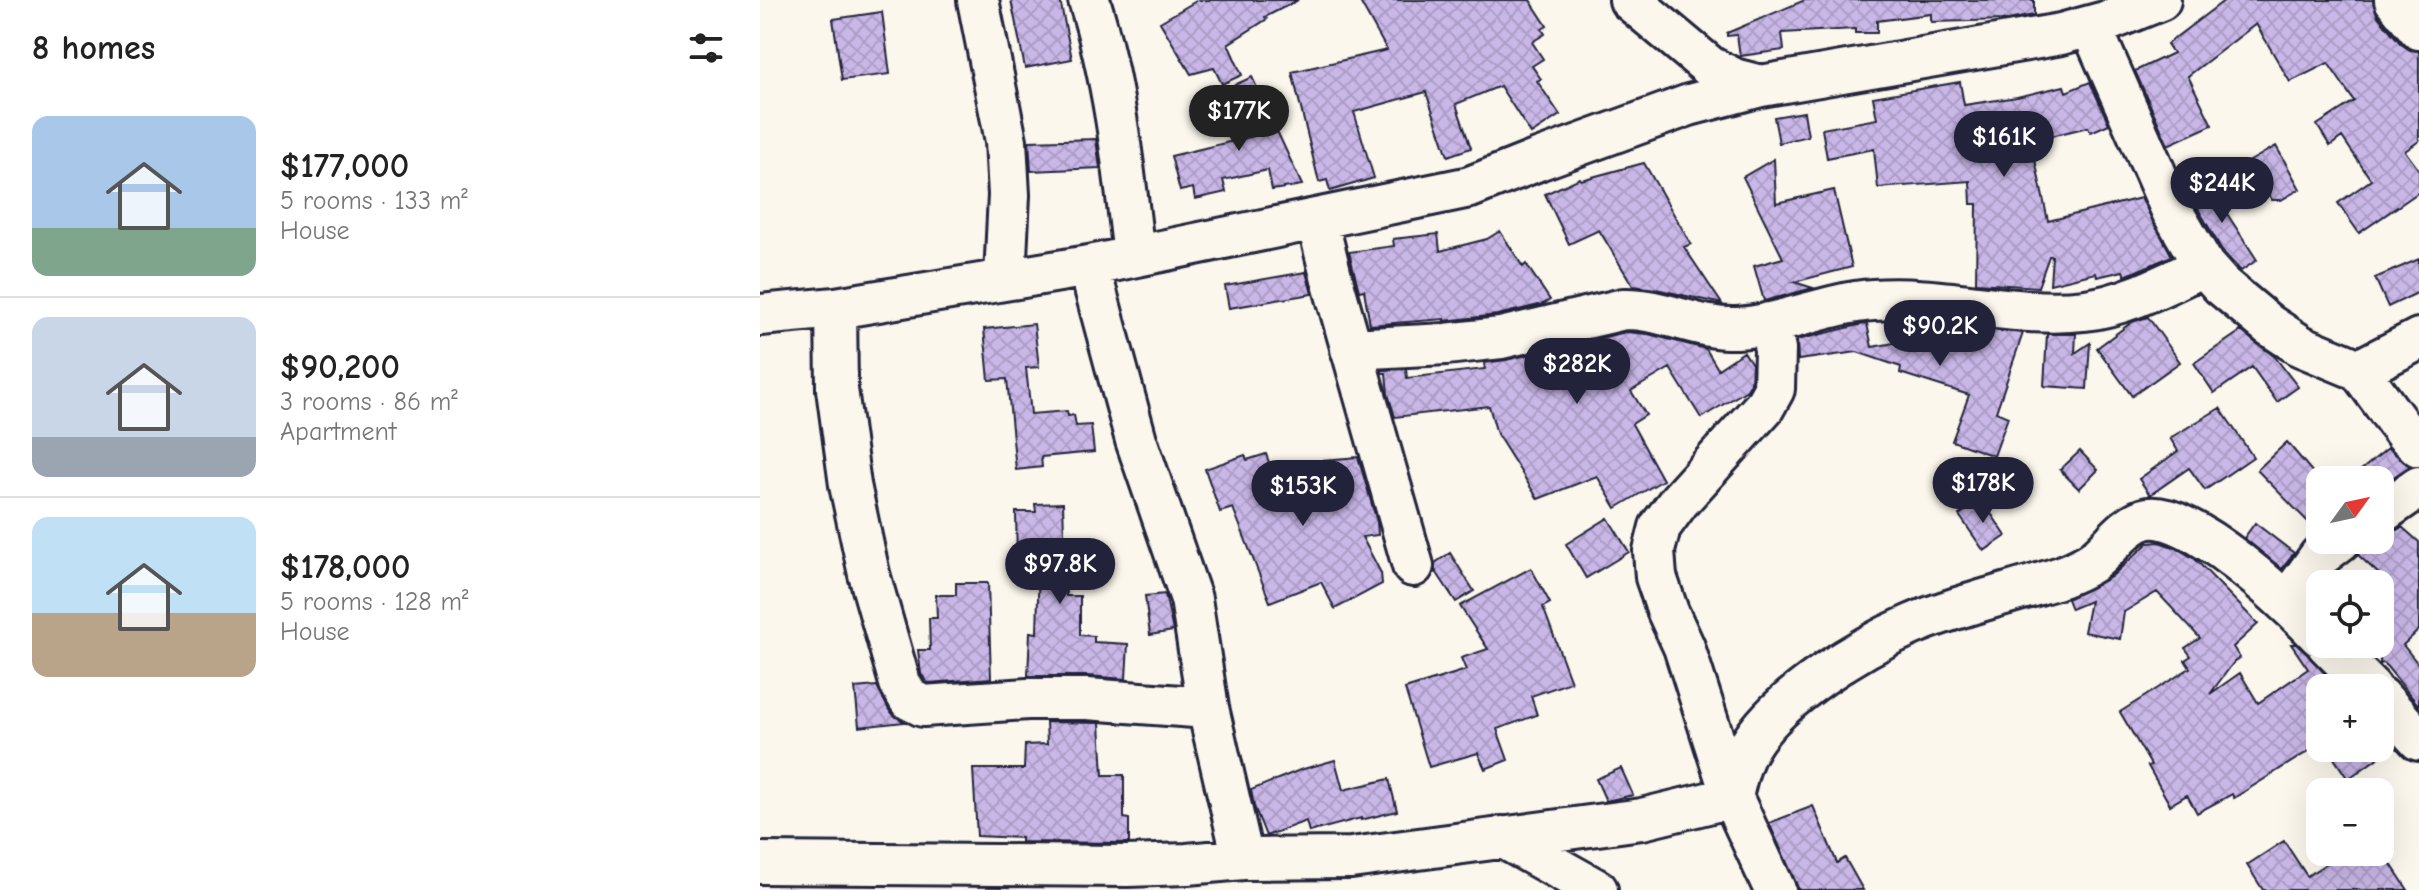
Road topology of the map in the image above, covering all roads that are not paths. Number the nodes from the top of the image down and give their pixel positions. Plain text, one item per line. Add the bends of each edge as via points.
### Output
1 (978, 0) edge
2 (1089, 0) edge
3 (2395, 0) edge
4 (2154, 2) edge
5 (1640, 4) edge
6 (2091, 27) junction
7 (2419, 29) edge
8 (1761, 86) junction
9 (1317, 219) junction
10 (1134, 256) junction
11 (1089, 266) junction
12 (2204, 266) junction
13 (1005, 278) junction
14 (836, 308) junction
15 (760, 315) edge
16 (1769, 323) junction
17 (2419, 339) edge
18 (1351, 349) junction
19 (2359, 370) junction
20 (2419, 446) edge
21 (2419, 487) edge
22 (2394, 504) edge
23 (2323, 554) edge
24 (1413, 566) dead end
25 (2287, 602) junction
26 (2306, 622) edge
27 (2341, 658) edge
28 (2357, 674) edge
29 (1208, 708) junction
30 (2394, 712) edge
31 (2419, 740) edge
32 (1732, 797) junction
33 (1502, 837) junction
34 (1243, 859) junction
35 (760, 863) edge
36 (1597, 890) edge
37 (1775, 890) edge

1 - 13 street via 1006,141
2 - 10 street via 1107,63
3 - 7 street
4 - 6 street
5 - 8 street via 1710,67
6 - 8 street
6 - 12 street via 2172,211
8 - 9 street via 1689,105 1470,187
9 - 10 street
9 - 18 street
10 - 11 street
11 - 13 street
11 - 29 street via 1136,440 1191,599
12 - 16 street via 2088,310 1879,300
12 - 19 street via 2269,325 2301,346
13 - 14 street
14 - 15 street
14 - 29 street via 837,389 850,485 869,574 909,699 923,706 1087,699
16 - 18 street via 1736,328 1702,325 1624,309 1501,338
16 - 32 street via 1775,349 1774,389 1764,407 1679,501 1660,527 1654,551 1656,577
17 - 19 street
18 - 24 street
19 - 20 street
21 - 22 street
23 - 25 street
25 - 26 street
25 - 32 street via 2205,539 2146,518 2071,573 1911,625 1843,662 1765,724 1737,772
27 - 28 street
29 - 34 street
30 - 31 street
32 - 33 street via 1642,819
32 - 37 street
33 - 34 street via 1351,858
33 - 36 street
34 - 35 street via 1127,866

